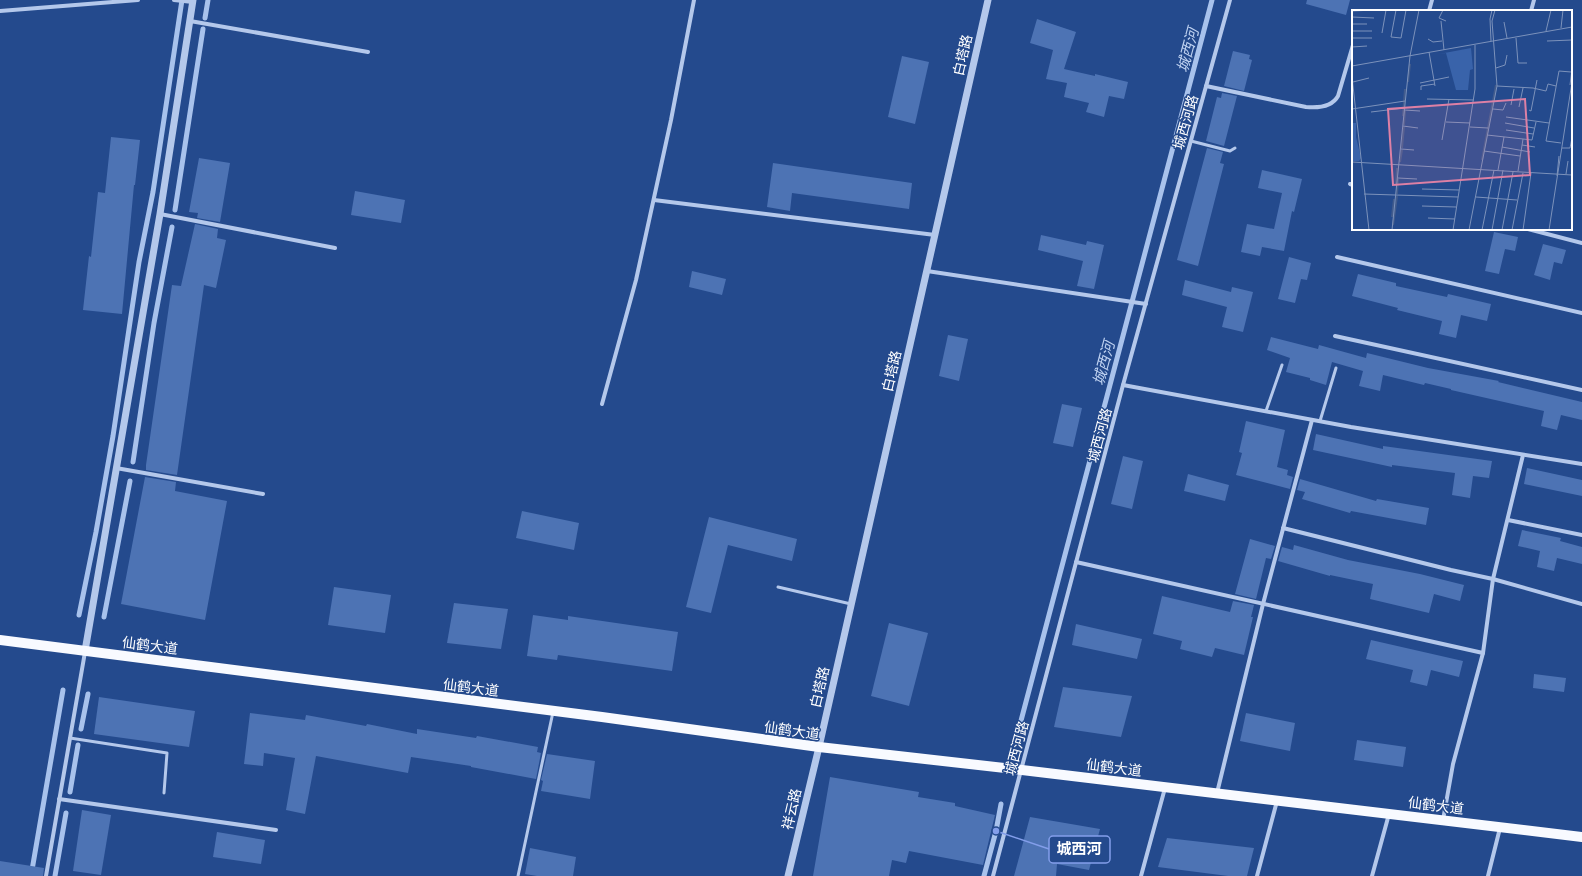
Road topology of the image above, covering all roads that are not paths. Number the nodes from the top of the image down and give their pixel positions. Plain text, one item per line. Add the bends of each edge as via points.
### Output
1 (138, 0) edge
2 (174, 0) edge
3 (178, 0) edge
4 (694, 0) edge
5 (988, 0) edge
6 (1230, 0) edge
7 (1432, 0) edge
8 (1534, 0) edge
9 (191, 1) edge
10 (1429, 10) edge
11 (1531, 10) edge
12 (0, 11) edge
13 (190, 21) junction
14 (1352, 48) edge
15 (368, 52) dead end
16 (1206, 86) junction
17 (1191, 141) junction
18 (1236, 148) dead end
19 (654, 200) junction
20 (160, 214) junction
21 (1532, 230) edge
22 (935, 235) junction
23 (1582, 243) edge
24 (335, 248) dead end
25 (1337, 257) dead end
26 (927, 271) junction
27 (1146, 304) junction
28 (1582, 313) edge
29 (1335, 336) dead end
30 (1282, 365) dead end
31 (1336, 368) dead end
32 (1124, 385) junction
33 (1582, 390) edge
34 (602, 404) dead end
35 (1266, 411) junction
36 (1312, 420) junction
37 (1320, 421) junction
38 (1523, 455) junction
39 (1582, 464) edge
40 (116, 468) junction
41 (263, 494) dead end
42 (1508, 520) junction
43 (1283, 528) junction
44 (1582, 535) edge
45 (1076, 562) junction
46 (1493, 579) junction
47 (778, 588) dead end
48 (851, 604) junction
49 (1263, 604) junction
50 (1582, 604) edge
51 (0, 640) edge
52 (85, 651) junction
53 (1483, 652) junction
54 (553, 711) junction
55 (70, 738) junction
56 (819, 748) junction
57 (1022, 770) junction
58 (1165, 787) junction
59 (164, 793) dead end
60 (1217, 793) junction
61 (59, 799) junction
62 (1277, 800) junction
63 (1389, 814) junction
64 (1442, 820) junction
65 (1500, 827) junction
66 (276, 830) dead end
67 (1582, 837) edge
68 (46, 876) edge
69 (518, 876) edge
70 (788, 876) edge
71 (993, 876) edge
72 (1141, 876) edge
73 (1256, 876) edge
74 (1372, 876) edge
75 (1488, 876) edge

1 - 12 street
2 - 3 street
3 - 9 street
4 - 19 street
5 - 22 street, 白塔路
6 - 16 street, 城西河路
7 - 10 street
8 - 11 street
9 - 13 street
13 - 15 street
13 - 20 street
14 - 16 street via 1338,96 1321,107 1306,107
16 - 17 street, 城西河路
17 - 18 lane via 1230,151
17 - 27 street, 城西河路
19 - 22 street
19 - 34 street via 636,280
20 - 24 street
20 - 40 street
21 - 23 street
22 - 26 street, 白塔路
25 - 28 street
26 - 27 street
26 - 48 street, 白塔路
27 - 32 street, 城西河路
29 - 33 street
30 - 35 lane
31 - 37 lane
32 - 35 street
32 - 45 street, 城西河路
35 - 36 street
36 - 37 street
36 - 43 street
37 - 38 street
38 - 39 street
38 - 42 street
40 - 41 street
40 - 52 street
42 - 44 street
42 - 46 street
43 - 46 street
43 - 49 street
45 - 49 street
45 - 57 street, 城西河路
46 - 50 street
46 - 53 street
47 - 48 lane
48 - 56 street, 白塔路
49 - 53 street
49 - 60 street
51 - 52 main road, 仙鹤大道
52 - 54 main road, 仙鹤大道
52 - 55 street
53 - 64 street via 1453,764
54 - 56 main road, 仙鹤大道
54 - 69 lane
55 - 59 lane via 167,753
55 - 61 street
56 - 57 main road, 仙鹤大道
56 - 70 street, 祥云路
57 - 58 main road, 仙鹤大道
57 - 71 street, 城西河路
58 - 60 main road, 仙鹤大道
58 - 72 street
60 - 62 main road, 仙鹤大道
61 - 66 street
61 - 68 street
62 - 63 main road, 仙鹤大道
62 - 73 street
63 - 64 main road, 仙鹤大道
63 - 74 street
64 - 65 main road, 仙鹤大道
65 - 67 main road, 仙鹤大道
65 - 75 street

